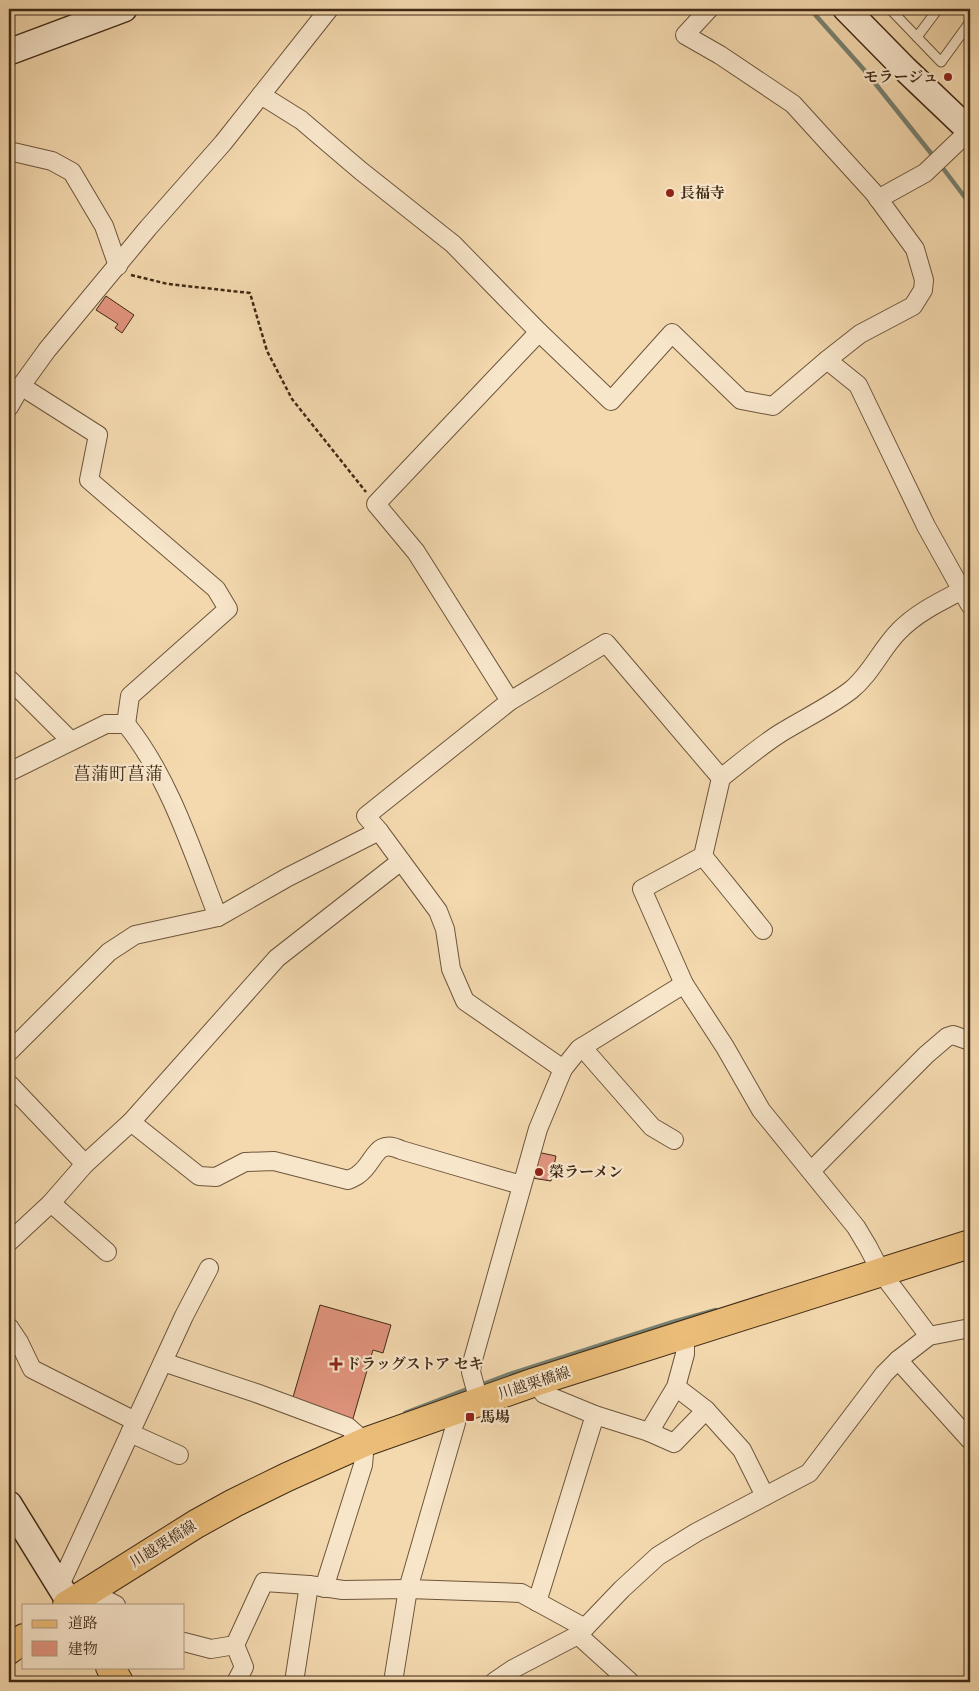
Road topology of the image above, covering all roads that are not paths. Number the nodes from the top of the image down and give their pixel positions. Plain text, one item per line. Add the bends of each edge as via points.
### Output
1 (124, 9) edge
2 (329, 9) edge
3 (709, 9) edge
4 (846, 9) edge
5 (890, 9) edge
6 (903, 9) edge
7 (938, 9) edge
8 (897, 17) junction
9 (970, 22) edge
10 (917, 38) junction
11 (9, 52) edge
12 (262, 95) junction
13 (970, 131) edge
14 (9, 151) edge
15 (878, 199) junction
16 (118, 266) junction
17 (540, 332) junction
18 (827, 360) junction
19 (21, 386) junction
20 (9, 407) edge
21 (967, 594) edge
22 (9, 678) edge
23 (510, 701) junction
24 (126, 724) junction
25 (71, 741) junction
26 (9, 772) edge
27 (721, 778) junction
28 (379, 831) junction
29 (703, 856) junction
30 (402, 861) junction
31 (218, 917) junction
32 (763, 930) dead end
33 (684, 984) junction
34 (970, 1041) edge
35 (582, 1047) junction
36 (9, 1052) edge
37 (563, 1069) junction
38 (9, 1084) edge
39 (131, 1122) junction
40 (674, 1140) dead end
41 (85, 1164) junction
42 (810, 1171) junction
43 (521, 1185) junction
44 (51, 1204) junction
45 (9, 1242) edge
46 (970, 1244) edge
47 (107, 1252) dead end
48 (209, 1268) dead end
49 (881, 1272) junction
50 (9, 1327) edge
51 (970, 1328) edge
52 (685, 1335) junction
53 (929, 1336) junction
54 (898, 1360) junction
55 (163, 1362) junction
56 (535, 1382) junction
57 (676, 1387) junction
58 (479, 1401) junction
59 (454, 1410) junction
60 (706, 1410) junction
61 (595, 1415) junction
62 (133, 1427) junction
63 (649, 1432) junction
64 (970, 1440) edge
65 (365, 1442) junction
66 (179, 1455) dead end
67 (765, 1496) junction
68 (13, 1517) edge
69 (316, 1587) junction
70 (408, 1589) junction
71 (67, 1599) edge
72 (537, 1602) junction
73 (114, 1604) edge
74 (582, 1631) junction
75 (22, 1640) edge
76 (185, 1642) edge
77 (235, 1645) junction
78 (9, 1650) edge
79 (111, 1668) edge
80 (119, 1682) edge
81 (236, 1682) edge
82 (294, 1682) edge
83 (393, 1682) edge
84 (494, 1682) edge
85 (629, 1682) edge

1 - 11 street
2 - 12 street
3 - 15 street via 685,36 720,55 793,104
4 - 13 street
5 - 8 lane
6 - 8 lane
7 - 10 lane
8 - 10 lane
9 - 10 lane via 941,62
12 - 16 street
12 - 17 street via 301,120 453,244
13 - 15 street via 925,173
14 - 16 street via 52,161 72,172 104,226
15 - 18 street via 915,249 924,290 913,306 860,334
16 - 19 street
17 - 18 street via 611,401 672,333 741,400 773,406
17 - 23 street via 376,504 416,552
18 - 21 street via 858,385 926,526
19 - 20 street
19 - 24 street via 98,435 88,480 216,589 228,609 130,696
21 - 27 street via 919,614 899,631 866,676 851,690 778,735
22 - 25 street
23 - 27 street via 606,643
23 - 28 street via 366,816
24 - 25 street via 106,724
24 - 31 street via 140,740 176,810
25 - 26 street
27 - 29 street
28 - 30 street
28 - 31 street
29 - 32 street
29 - 33 street via 642,889
30 - 37 street via 438,911 445,929 451,969 465,1001
30 - 39 street via 277,958
31 - 36 street via 135,935 109,952
33 - 35 street
33 - 42 street via 761,1110
34 - 42 street via 952,1035 947,1037
35 - 37 street
35 - 40 street via 652,1127
37 - 43 street via 538,1129
38 - 41 street
39 - 41 street
39 - 43 street via 199,1176 216,1177 245,1162 274,1161 348,1180 360,1174 383,1147 391,1145
41 - 44 street
42 - 49 street via 856,1227
43 - 58 street via 472,1363
44 - 45 street
44 - 47 street
46 - 49 main road, 川越栗橋線
48 - 55 street
49 - 52 main road, 川越栗橋線
49 - 53 street
50 - 62 street via 32,1369
51 - 53 street
52 - 56 main road, 川越栗橋線
52 - 57 street via 685,1354
53 - 54 street
54 - 64 street
54 - 67 street via 809,1473
55 - 62 street
55 - 65 street via 348,1427
56 - 58 main road, 川越栗橋線
56 - 61 street via 544,1394
57 - 60 street
57 - 63 street
58 - 59 main road, 川越栗橋線
59 - 65 main road, 川越栗橋線
59 - 70 street via 456,1423
60 - 63 street via 674,1443
60 - 67 street via 742,1450
61 - 63 street
61 - 72 street
62 - 66 street
62 - 71 street
65 - 69 street via 363,1465
65 - 71 main road, 川越栗橋線 via 234,1503
67 - 74 street via 658,1556
68 - 71 street
69 - 70 street
69 - 77 street via 264,1582
69 - 82 street
70 - 72 street via 521,1593
70 - 83 street
71 - 73 street via 106,1600
72 - 74 street
74 - 84 street
74 - 85 street
75 - 78 main road
76 - 77 street via 211,1649
77 - 81 street via 244,1667
79 - 80 main road

